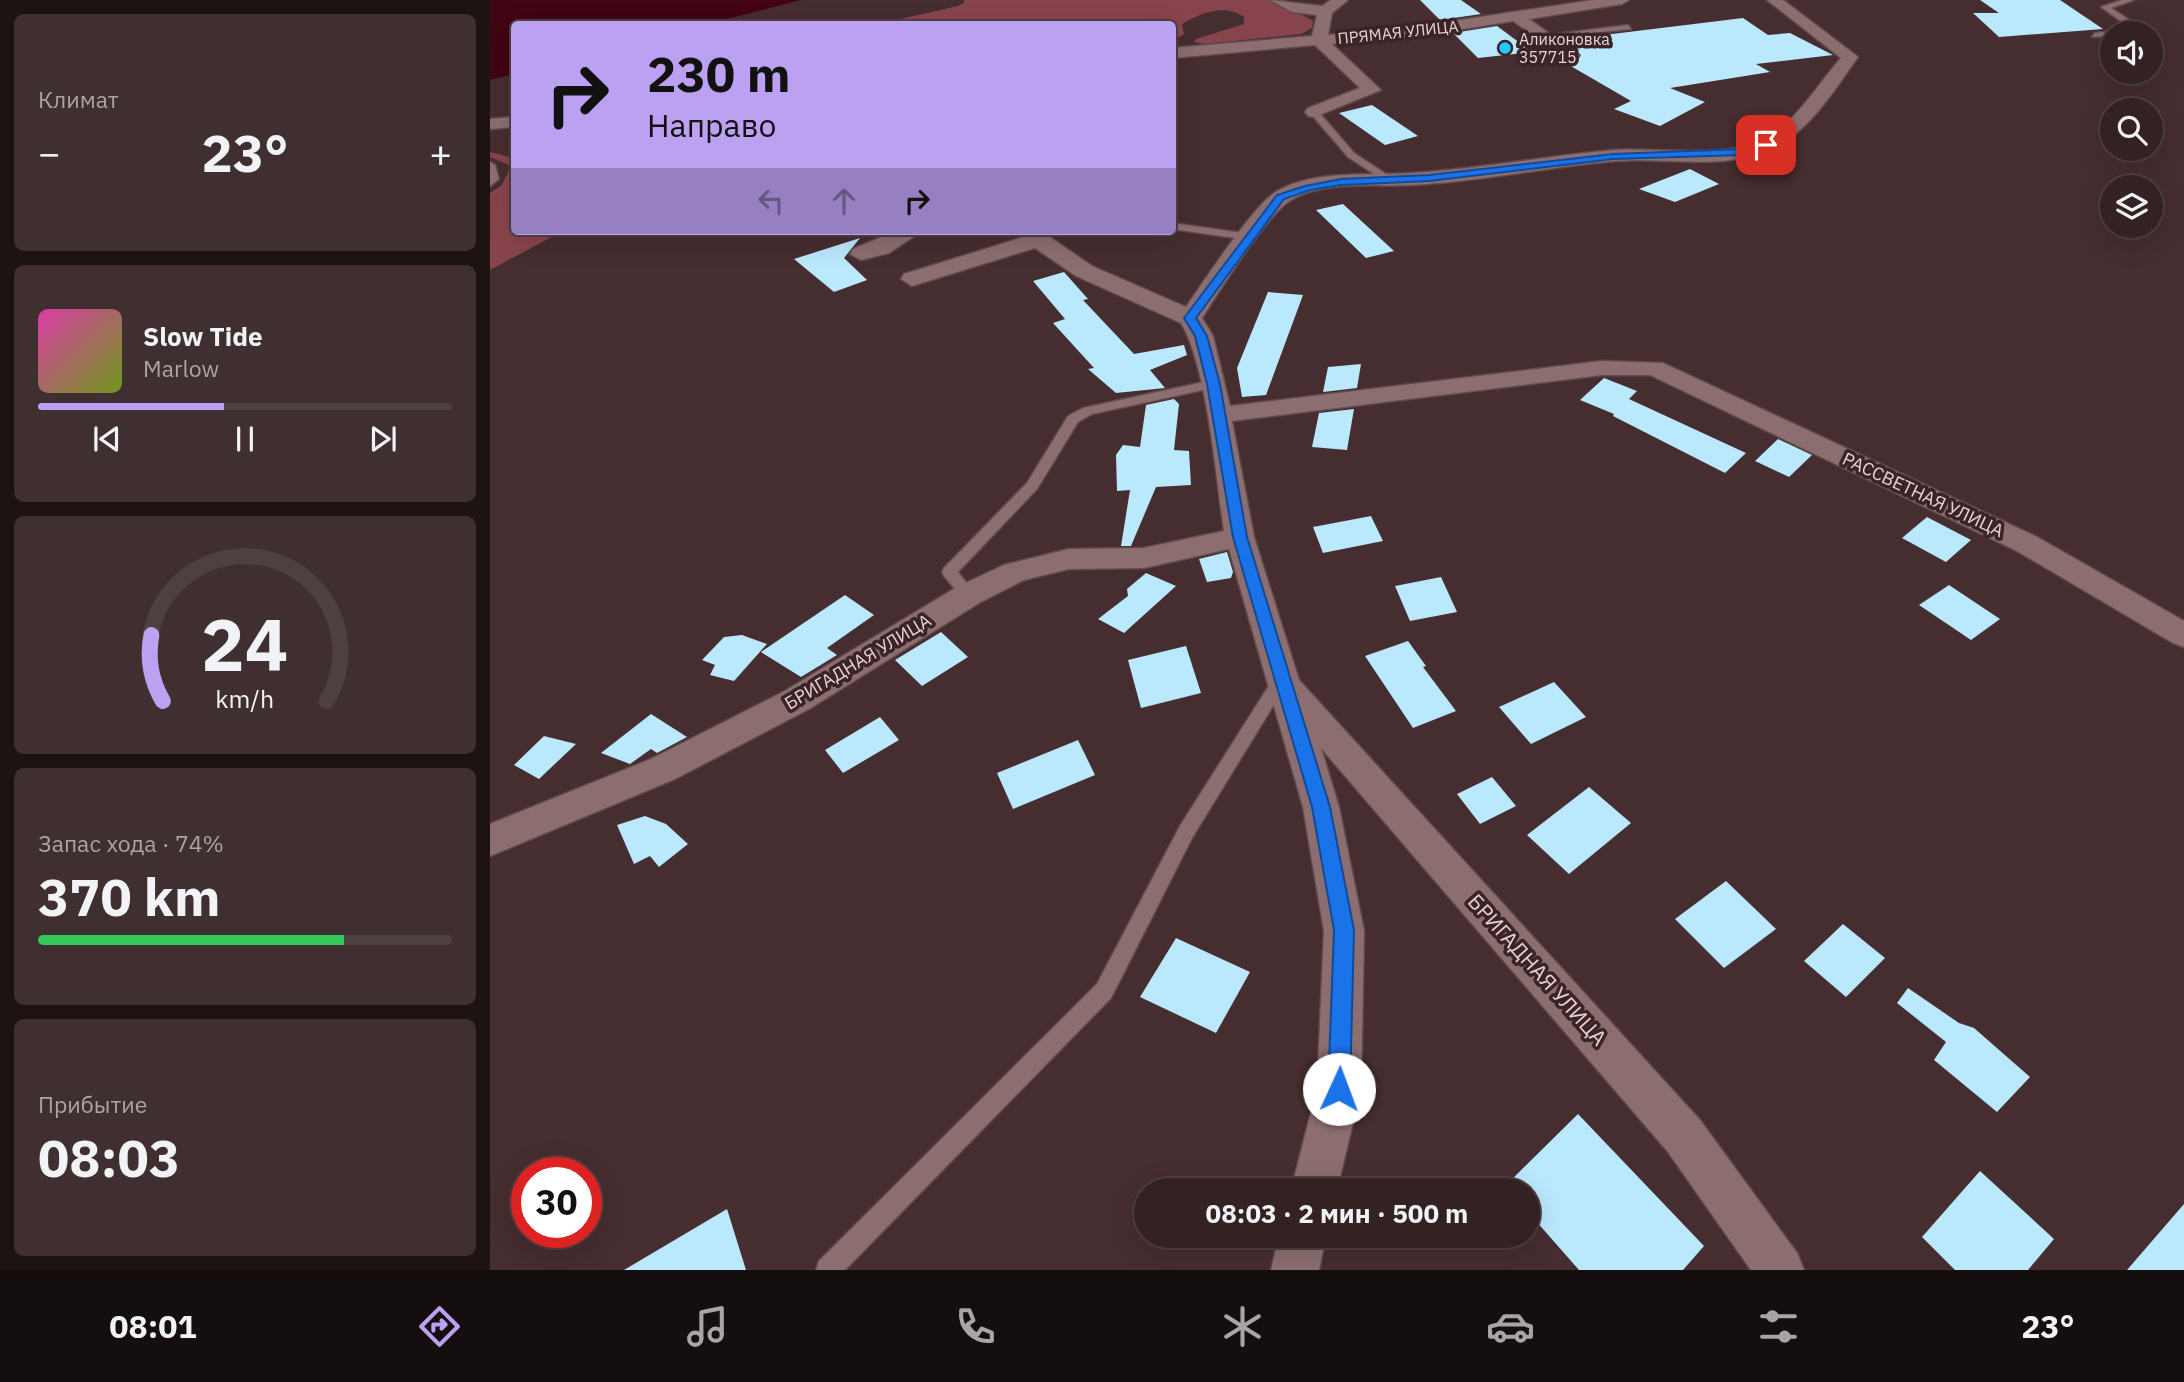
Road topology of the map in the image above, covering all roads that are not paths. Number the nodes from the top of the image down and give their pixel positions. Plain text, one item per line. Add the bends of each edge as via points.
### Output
1 (1277, 0) edge
2 (1341, 0) edge
3 (1622, 0) edge
4 (1774, 0) edge
5 (2130, 0) edge
6 (1325, 11) junction
7 (1517, 17) junction
8 (2125, 21) edge
9 (1628, 27) dead end
10 (2100, 34) edge
11 (2095, 35) dead end
12 (1544, 36) junction
13 (1319, 40) junction
14 (1176, 53) edge
15 (1572, 56) dead end
16 (1314, 112) joint
17 (511, 122) edge
18 (490, 124) edge
19 (490, 165) edge
20 (1389, 180) junction
21 (490, 183) edge
22 (1176, 227) edge
23 (905, 235) edge
24 (1033, 235) edge
25 (1250, 237) junction
26 (861, 254) dead end
27 (912, 279) dead end
28 (1190, 318) junction
29 (1213, 384) junction
30 (1219, 415) junction
31 (1240, 537) junction
32 (968, 595) junction
33 (2184, 635) edge
34 (1281, 680) junction
35 (490, 840) edge
36 (1317, 1178) edge
37 (1300, 1248) edge
38 (828, 1270) edge
39 (1295, 1270) edge
40 (1780, 1270) edge

1 - 6 street via 1297,9
2 - 6 street
3 - 7 street, ПРЯМАЯ УЛИЦА
4 - 20 street via 1850,57 1783,135 1766,145 1742,152 1640,154
5 - 8 lane via 2105,7
6 - 13 street
7 - 12 street
7 - 13 street, ПРЯМАЯ УЛИЦА
9 - 12 lane
10 - 11 lane
12 - 15 street
13 - 14 street, ПРЯМАЯ УЛИЦА
13 - 16 street via 1372,90
16 - 20 lane via 1351,155
17 - 18 street
19 - 21 lane via 494,179
20 - 25 street via 1341,182 1280,197
22 - 25 lane
23 - 26 street
24 - 27 street
24 - 28 street via 1069,263
25 - 28 street
28 - 29 street, БРИГАДНАЯ УЛИЦА via 1201,336
29 - 30 street, БРИГАДНАЯ УЛИЦА
29 - 32 lane via 1088,411 1073,419 1032,486 949,572
30 - 31 street, БРИГАДНАЯ УЛИЦА
30 - 33 street, РАССВЕТНАЯ УЛИЦА via 1602,368 1654,368 2027,544
31 - 32 street, БРИГАДНАЯ УЛИЦА via 1144,558 1069,559 1015,572
31 - 34 street, БРИГАДНАЯ УЛИЦА
32 - 35 street, БРИГАДНАЯ УЛИЦА via 797,700 663,769
34 - 36 street, БРИГАДНАЯ УЛИЦА via 1321,807 1344,930 1339,1089
34 - 38 lane via 1186,832 1104,992
34 - 40 street, БРИГАДНАЯ УЛИЦА via 1684,1136
37 - 39 street

